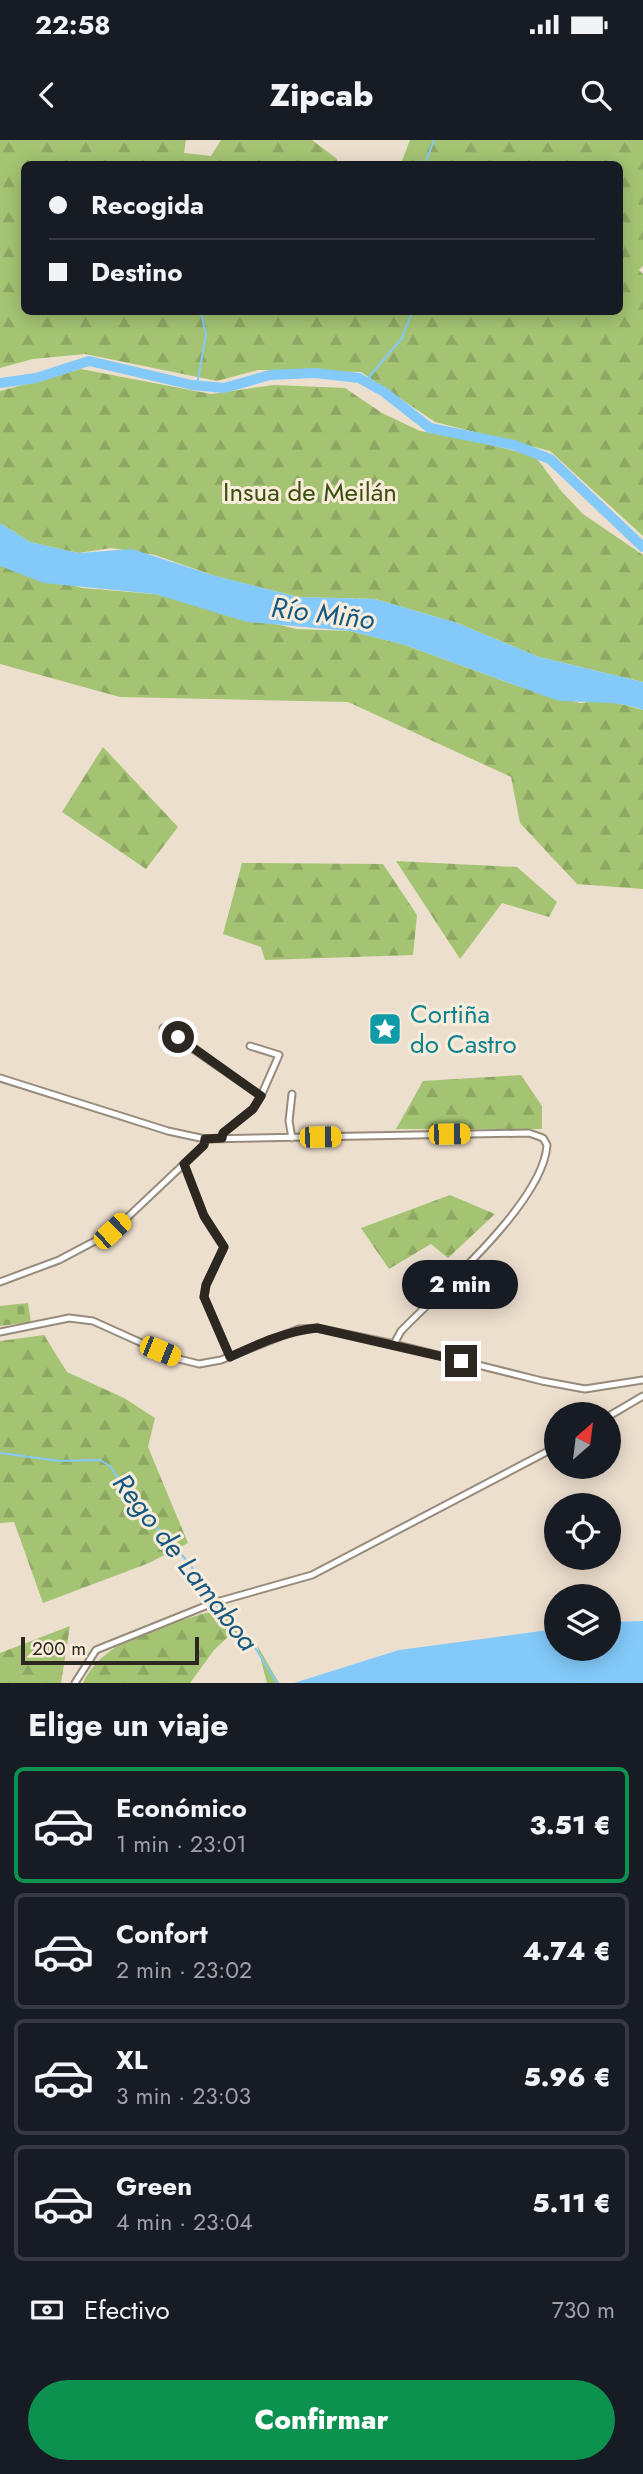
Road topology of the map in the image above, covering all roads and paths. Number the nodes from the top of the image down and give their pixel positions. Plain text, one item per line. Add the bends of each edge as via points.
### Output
1 (163, 1027) dead end
2 (250, 1045) dead end
3 (0, 1078) edge
4 (292, 1094) dead end
5 (261, 1096) junction
6 (202, 1138) junction
7 (222, 1138) junction
8 (292, 1138) junction
9 (184, 1164) junction
10 (0, 1282) edge
11 (0, 1332) edge
12 (394, 1344) junction
13 (230, 1357) junction
14 (643, 1380) edge
15 (643, 1396) edge
16 (621, 1409) edge
17 (544, 1453) edge
18 (75, 1683) edge

1 - 5 street
2 - 5 street via 279,1055
3 - 6 street
4 - 8 street
5 - 7 street
6 - 7 street
6 - 9 street via 204,1145
7 - 8 street
8 - 12 street via 529,1133 543,1138 547,1145 542,1167 524,1198
9 - 10 street via 103,1238
9 - 13 street via 204,1216 224,1247 204,1297
11 - 13 street via 69,1318 117,1330 199,1364
12 - 13 street via 341,1332 299,1329
12 - 14 street via 585,1389
15 - 16 street
17 - 18 street via 312,1575 212,1603 96,1650

